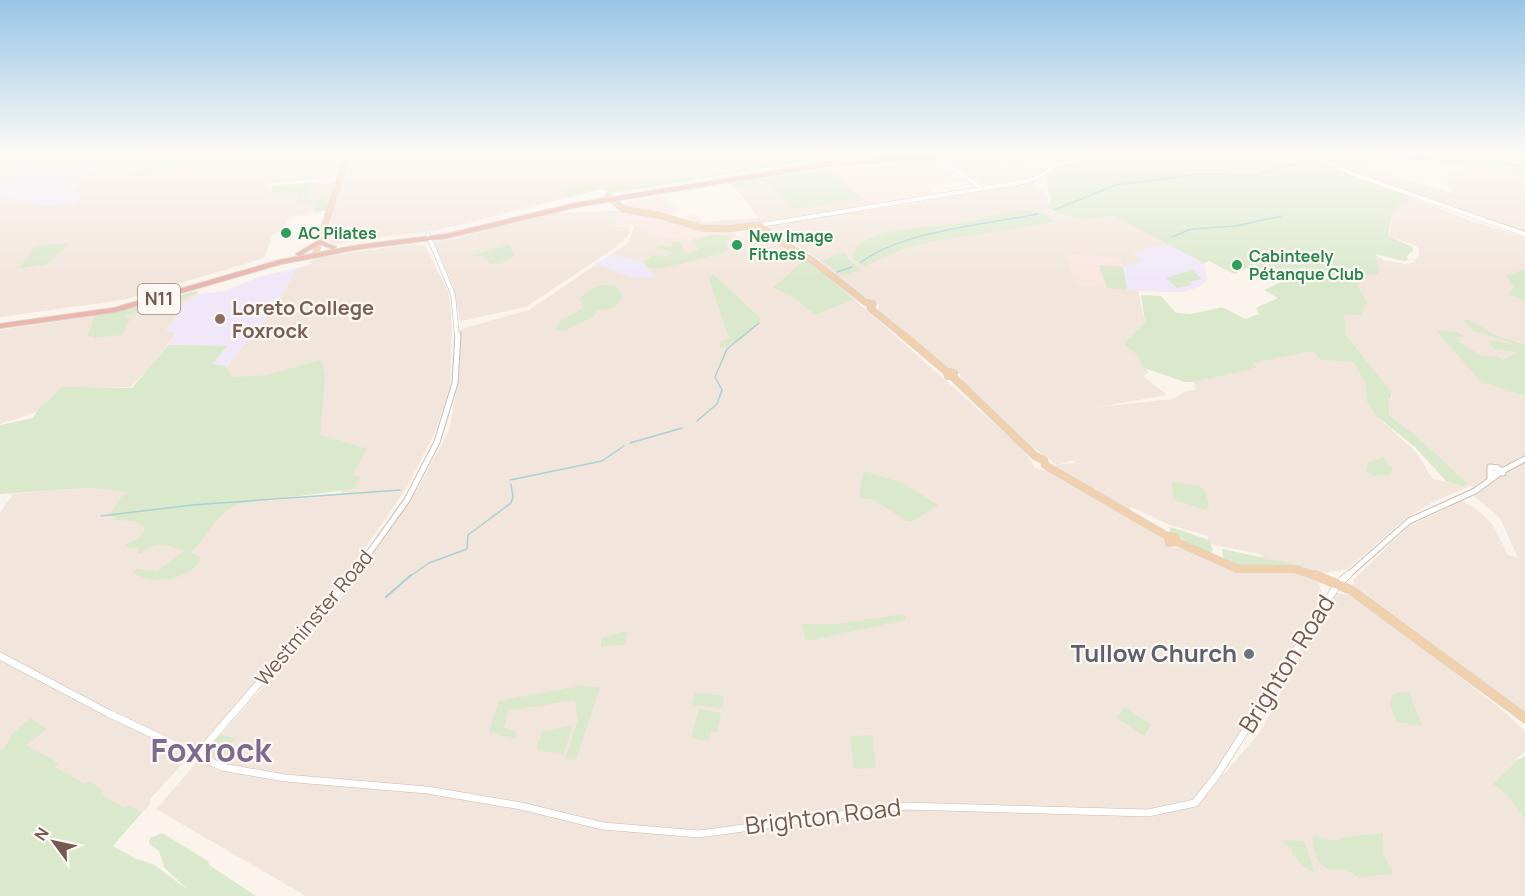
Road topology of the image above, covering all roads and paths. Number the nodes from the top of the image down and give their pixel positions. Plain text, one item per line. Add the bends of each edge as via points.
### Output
1 (334, 196) edge
2 (622, 196) edge
3 (634, 196) edge
4 (940, 196) edge
5 (1419, 196) edge
6 (627, 197) junction
7 (609, 198) junction
8 (596, 201) junction
9 (617, 207) junction
10 (760, 225) junction
11 (1525, 234) edge
12 (428, 237) junction
13 (319, 242) junction
14 (333, 247) junction
15 (318, 253) junction
16 (299, 254) junction
17 (0, 321) edge
18 (0, 326) edge
19 (1525, 459) edge
20 (1338, 584) junction
21 (0, 656) edge
22 (1525, 718) edge
23 (197, 755) junction

1 - 13 main road
2 - 7 highway, N11
3 - 6 highway, N11
4 - 10 street
5 - 11 street
6 - 7 highway, N11
6 - 9 main road
7 - 8 highway, N11
7 - 9 main road
7 - 12 highway, N11 via 554,205
8 - 9 main road
8 - 12 highway, N11
9 - 10 main road via 699,227
10 - 20 main road via 869,305 950,375 1038,459 1037,464 1145,520 1167,536 1169,543 1177,542 1238,569 1294,569
12 - 14 highway, N11
12 - 15 highway, N11
12 - 23 street, Westminster Road via 451,286 458,325 455,388 446,423 394,517 356,574
13 - 14 highway
13 - 15 main road
13 - 16 highway
14 - 15 highway, N11
15 - 16 highway, N11
15 - 18 highway, N11 via 124,308
16 - 17 highway, N11 via 131,301
19 - 20 street, Brighton Road via 1499,471 1475,491 1409,521
20 - 22 main road via 1379,609
20 - 23 street, Brighton Road via 1223,766 1195,803 1148,813 906,806 699,834 603,826 428,790 264,775 222,767
21 - 23 street, Brighton Road

